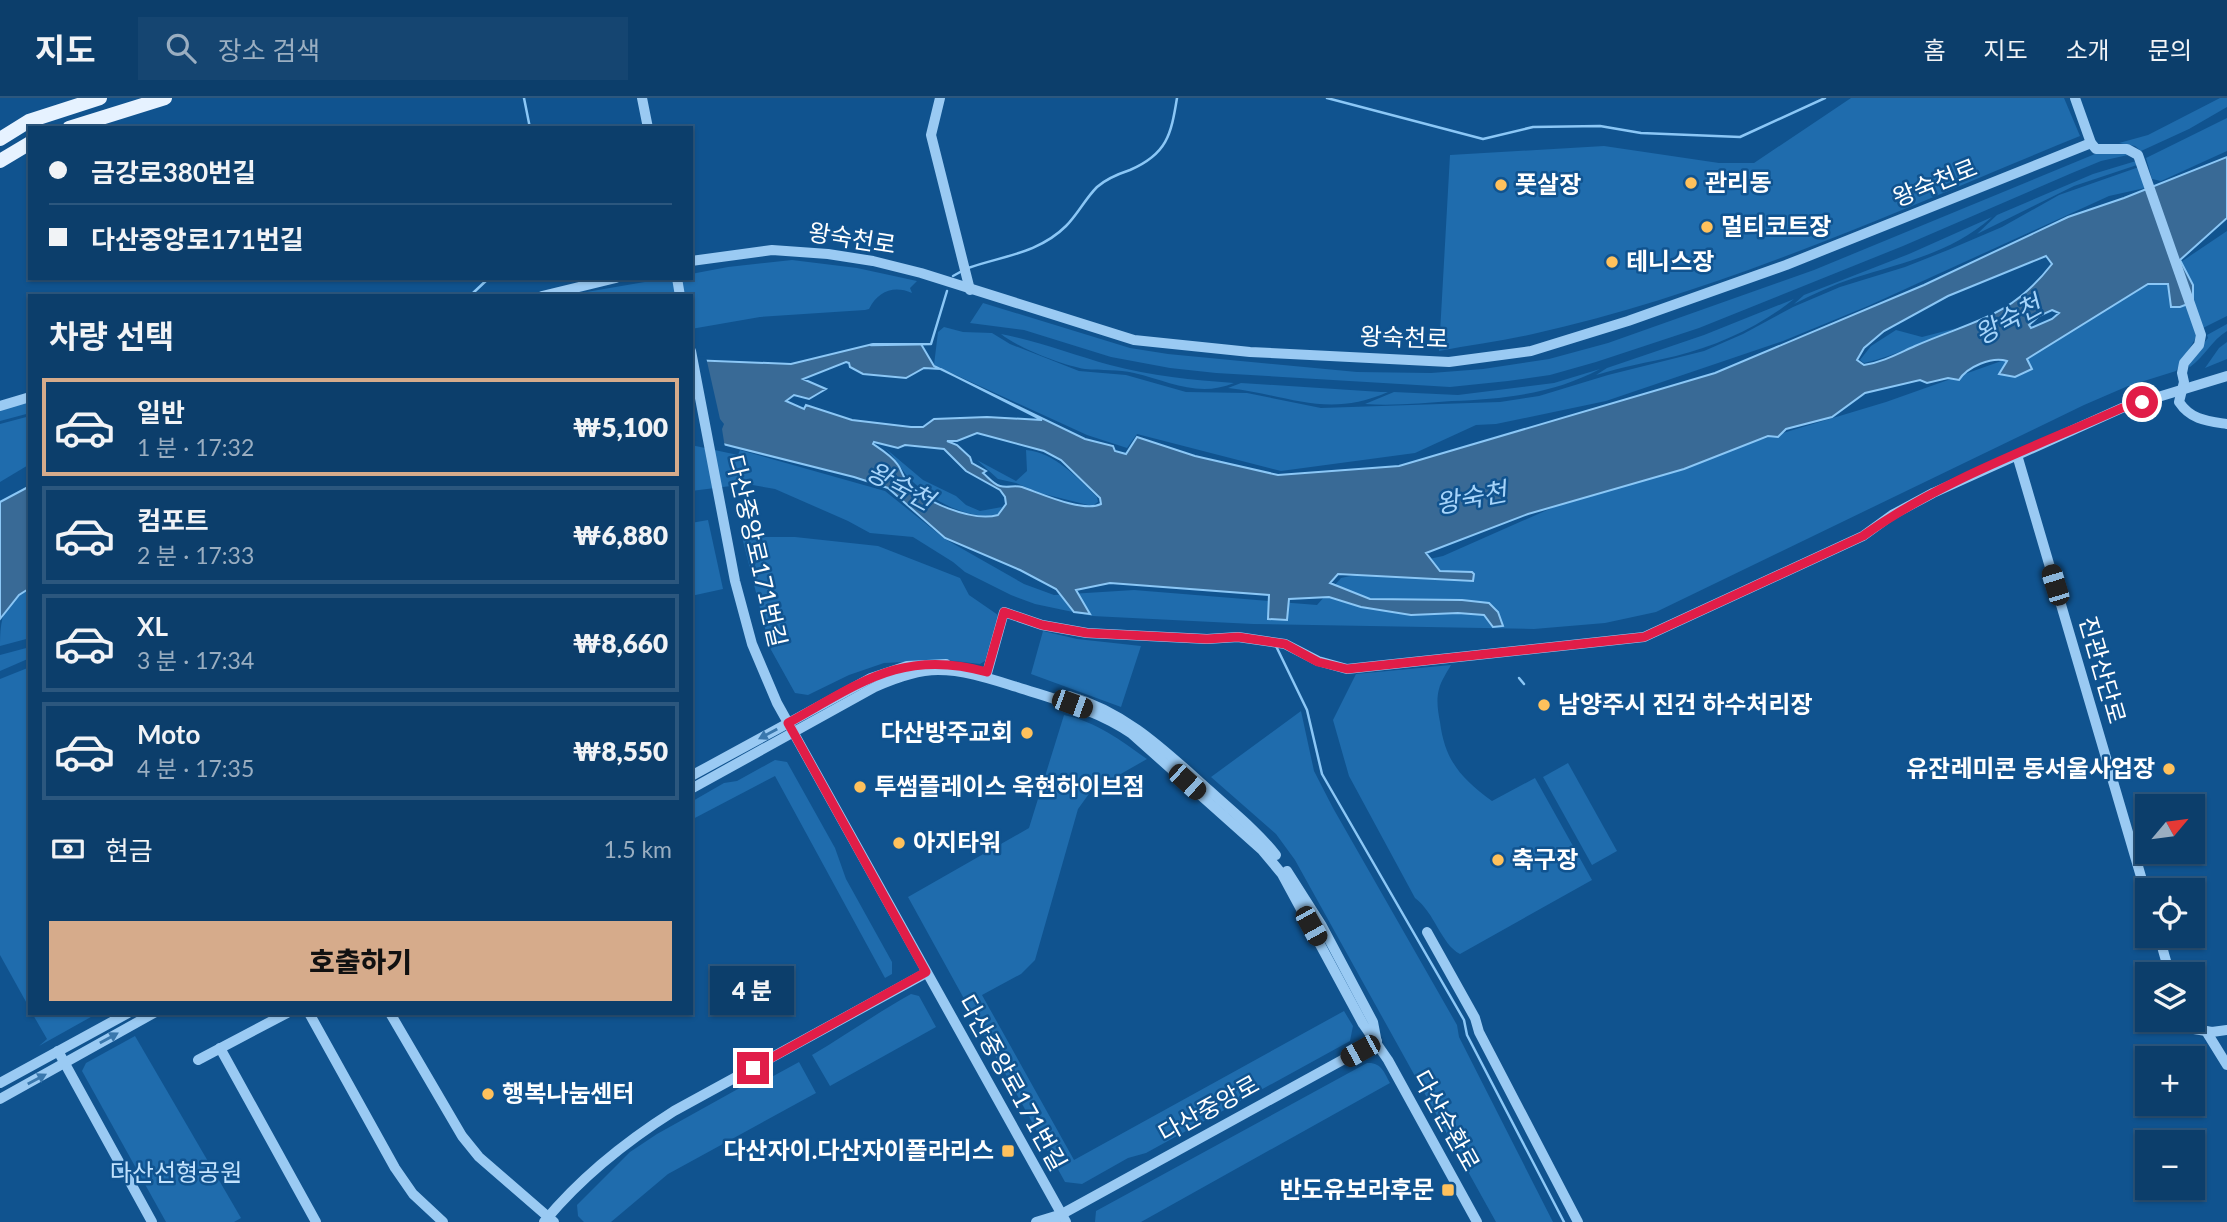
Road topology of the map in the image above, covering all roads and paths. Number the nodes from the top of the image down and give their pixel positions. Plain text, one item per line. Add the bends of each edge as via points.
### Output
1 (100, 98) edge
2 (165, 98) edge
3 (642, 98) edge
4 (940, 98) edge
5 (2075, 98) edge
6 (75, 126) edge
7 (648, 126) edge
8 (0, 139) edge
9 (2091, 143) junction
10 (28, 144) edge
11 (0, 161) edge
12 (693, 261) edge
13 (608, 280) edge
14 (970, 290) junction
15 (550, 294) edge
16 (693, 361) edge
17 (2227, 376) edge
18 (2182, 391) junction
19 (28, 398) edge
20 (0, 406) edge
21 (2227, 424) edge
22 (2017, 455) junction
23 (986, 675) junction
24 (791, 728) junction
25 (693, 775) edge
26 (693, 788) edge
27 (2141, 878) edge
28 (1427, 932) dead end
29 (926, 972) junction
30 (124, 1015) edge
31 (151, 1015) edge
32 (282, 1015) edge
33 (310, 1015) edge
34 (391, 1015) edge
35 (2227, 1030) edge
36 (2206, 1031) joint
37 (1377, 1041) junction
38 (219, 1048) junction
39 (58, 1051) junction
40 (198, 1060) dead end
41 (65, 1064) junction
42 (2227, 1065) edge
43 (0, 1083) edge
44 (0, 1099) edge
45 (1064, 1218) edge
46 (549, 1220) edge
47 (152, 1222) edge
48 (316, 1222) edge
49 (443, 1222) edge
50 (1036, 1222) edge
51 (1052, 1222) edge
52 (1477, 1222) edge
53 (1578, 1222) edge

1 - 8 main road via 29,121
2 - 6 main road
3 - 7 street
4 - 14 street via 931,135
5 - 9 street
9 - 14 street, 왕숙천로 via 1786,265 1628,321 1531,351 1449,362 1250,352 1134,340
9 - 18 street via 2096,149 2127,149 2138,155 2201,335 2184,363
10 - 11 main road
12 - 14 street, 왕숙천로 via 772,250 828,254 873,261
13 - 15 street
16 - 24 street, 다산중앙로171번길 via 752,644
17 - 18 street
18 - 21 street via 2179,402 2187,413
18 - 22 street via 2122,408
19 - 20 street
22 - 23 street via 1933,493 1863,536 1644,637 1347,669 1318,662 1285,644 1238,637 1087,633 1004,612
22 - 27 street, 진관산단로
23 - 24 street, 다산순환로 via 934,670 901,677
23 - 37 street, 다산순환로 via 1088,702 1121,717 1265,841 1322,926 1373,1022
24 -> 25 street, 다산순환로
24 - 26 street, 다산순환로
24 - 29 street, 다산중앙로171번길
28 - 53 street
29 - 45 street, 다산중앙로171번길
29 - 46 street via 642,1131 597,1167
30 - 39 street
41 -> 31 street
32 - 38 street
33 - 49 street via 395,1168 413,1194
34 - 46 street via 462,1136
35 - 36 street
36 - 42 street
37 - 45 street, 다산중앙로
37 - 52 street, 다산순환로
38 - 40 street
38 - 48 street
39 - 41 street
39 - 43 street
44 -> 41 street
41 - 47 street
45 - 50 street, 다산중앙로
45 - 51 street, 다산중앙로

